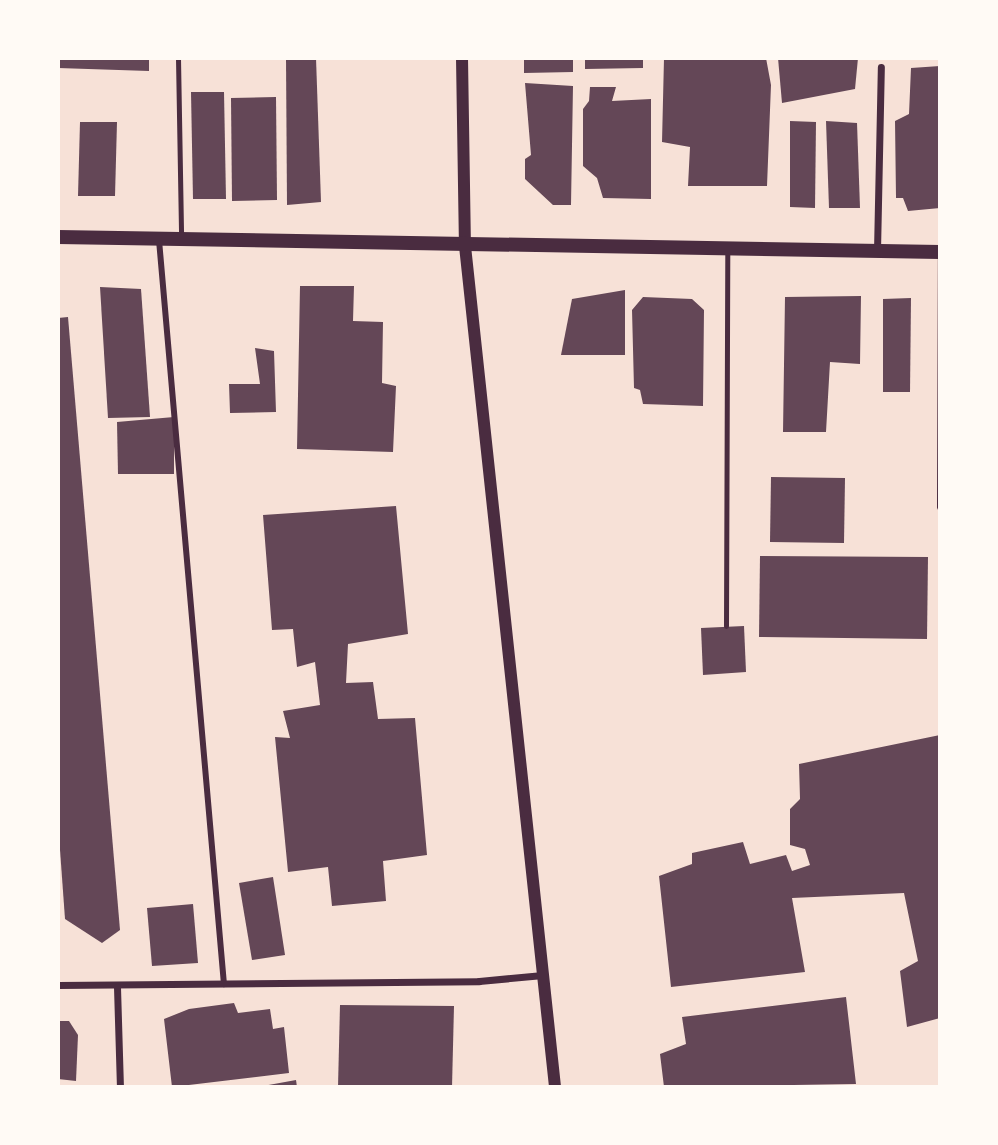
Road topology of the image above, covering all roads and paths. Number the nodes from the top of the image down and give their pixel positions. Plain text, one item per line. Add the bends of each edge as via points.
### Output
1 (177, 58) edge
2 (462, 58) edge
3 (881, 67) dead end
4 (58, 237) edge
5 (159, 240) junction
6 (181, 240) junction
7 (465, 246) junction
8 (727, 251) junction
9 (877, 251) junction
10 (940, 252) edge
11 (939, 508) edge
12 (726, 626) dead end
13 (543, 975) junction
14 (58, 985) edge
15 (224, 985) junction
16 (117, 986) junction
17 (120, 1087) edge
18 (555, 1087) edge

1 - 6 lane
2 - 7 street
3 - 9 street
4 - 5 main road
5 - 6 main road
5 - 15 street
6 - 7 main road
7 - 8 main road
7 - 13 street
8 - 9 main road
8 - 12 lane
9 - 10 main road
10 - 11 lane
13 - 15 street via 479,981
13 - 18 street
14 - 16 street
15 - 16 street
16 - 17 street

